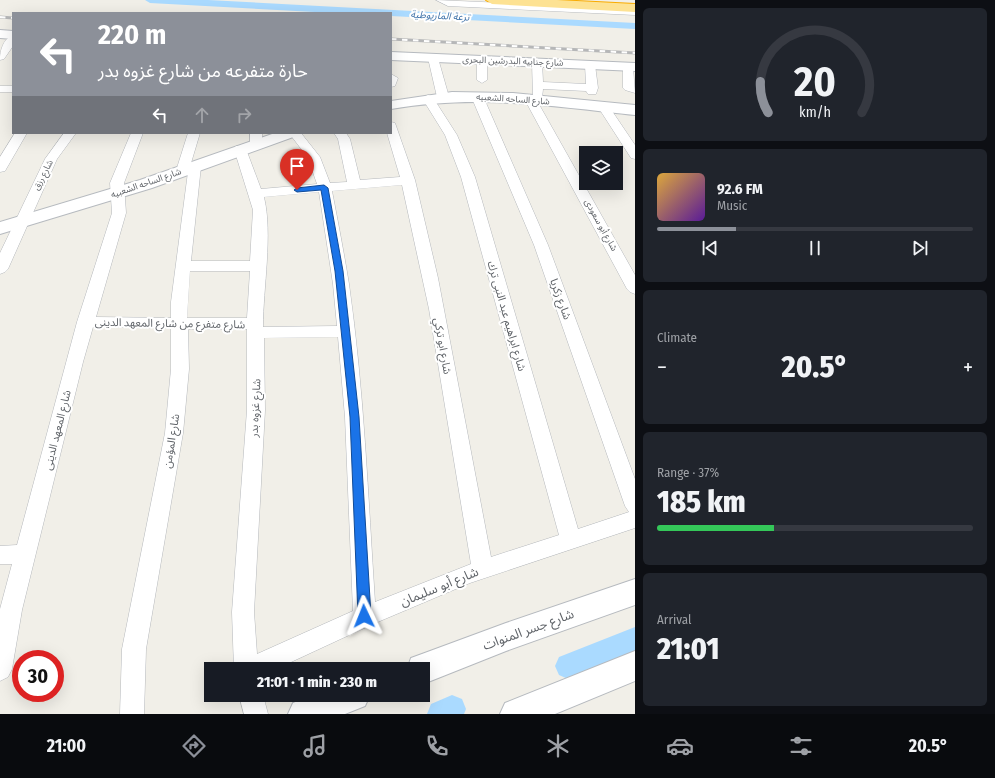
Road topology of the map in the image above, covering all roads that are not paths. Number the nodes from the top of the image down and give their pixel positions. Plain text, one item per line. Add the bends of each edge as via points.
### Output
1 (441, 0) edge
2 (492, 0) edge
3 (592, 0) edge
4 (635, 2) edge
5 (635, 8) edge
6 (635, 12) edge
7 (0, 34) edge
8 (12, 35) edge
9 (12, 40) edge
10 (392, 56) edge
11 (0, 57) edge
12 (433, 58) junction
13 (482, 60) junction
14 (537, 62) junction
15 (590, 64) junction
16 (631, 67) edge
17 (482, 80) dead end
18 (538, 85) junction
19 (0, 89) edge
20 (12, 89) edge
21 (635, 90) edge
22 (477, 96) junction
23 (435, 98) junction
24 (535, 100) junction
25 (392, 105) edge
26 (604, 108) junction
27 (635, 110) edge
28 (392, 129) edge
29 (20, 134) edge
30 (69, 134) edge
31 (137, 134) edge
32 (194, 134) edge
33 (286, 134) edge
34 (296, 134) edge
35 (341, 134) edge
36 (251, 142) edge
37 (635, 155) edge
38 (0, 168) edge
39 (189, 168) junction
40 (408, 180) junction
41 (354, 185) junction
42 (324, 188) junction
43 (117, 193) junction
44 (256, 194) junction
45 (22, 221) junction
46 (0, 228) edge
47 (184, 266) junction
48 (258, 266) junction
49 (0, 269) edge
50 (635, 289) edge
51 (85, 322) junction
52 (180, 323) junction
53 (255, 329) junction
54 (346, 331) junction
55 (635, 506) edge
56 (635, 519) edge
57 (570, 540) junction
58 (25, 554) junction
59 (0, 555) edge
60 (482, 568) junction
61 (635, 592) edge
62 (364, 616) junction
63 (246, 662) edge
64 (265, 662) edge
65 (430, 666) edge
66 (635, 666) edge
67 (0, 669) edge
68 (253, 702) edge
69 (336, 702) edge
70 (556, 707) edge
71 (132, 714) edge
72 (256, 714) edge
73 (304, 714) edge
74 (516, 714) edge

1 - 6 street via 448,3
2 - 5 highway
3 - 4 highway
7 - 8 street
9 - 11 street
10 - 12 street, شارع جنابيه البدرشين البحرى
12 - 13 street, شارع جنابيه البدرشين البحرى
12 - 23 street, شارع ابراهيم عبد النبى ترك
13 - 14 street, شارع جنابيه البدرشين البحرى
13 - 17 street
14 - 15 street, شارع جنابيه البدرشين البحرى
14 - 18 street, شارع أبو سعودى
15 - 16 street, شارع جنابيه البدرشين البحرى
15 - 18 street via 592,90
16 - 21 street via 629,88
18 - 24 street, شارع أبو سعودى
19 - 20 street
22 - 23 street, شارع الساحه الشعبيه
22 - 24 street, شارع الساحه الشعبيه
22 - 55 street, شارع زكريا via 541,245
23 - 25 street, شارع الساحه الشعبيه
23 - 57 street, شارع ابراهيم عبد النبى ترك via 468,177
24 - 26 street, شارع الساحه الشعبيه
24 - 50 street, شارع أبو سعودى
26 - 27 street, شارع الساحه الشعبيه
26 - 37 street
28 - 40 street, شارع ابو تركي
29 - 38 street
30 - 45 street, شارع رزق via 51,159
31 - 43 street, شارع المعهد الدينى via 120,173
32 - 39 street, شارع المؤمن
33 - 36 street, شارع الساحه الشعبيه
34 - 42 street via 314,157
35 - 41 street
36 - 39 street, شارع الساحه الشعبيه
36 - 44 street, شارع غزوه بدر
39 - 43 street, شارع الساحه الشعبيه
39 - 47 street, شارع المؤمن
40 - 41 street
40 - 60 street, شارع ابو تركي via 431,274
41 - 42 street
42 - 44 street
42 - 54 street via 340,276
43 - 45 street, شارع الساحه الشعبيه
43 - 51 street, شارع المعهد الدينى via 119,213
44 - 48 street, شارع غزوه بدر via 260,210
45 - 46 street, شارع الساحه الشعبيه
45 - 49 street, شارع رزق
47 - 48 street
47 - 52 street, شارع المؤمن via 179,302
48 - 53 street, شارع غزوه بدر
51 - 52 street, شارع متفرع من شارع المعهد الدينى
51 - 58 street, شارع المعهد الدينى
52 - 53 street, شارع متفرع من شارع المعهد الدينى
52 - 71 street, شارع المؤمن via 180,369 174,433 134,649
53 - 54 street, شارع متفرع من شارع المعهد الدينى
53 - 63 street, شارع غزوه بدر via 256,410 243,612
54 - 62 street via 354,417
56 - 57 street, شارع أبو سليمان
57 - 60 street, شارع أبو سليمان
58 - 59 street
58 - 67 street, شارع المعهد الدينى
60 - 62 street, شارع أبو سليمان
61 - 65 street, شارع جسر المنوات
62 - 64 street, شارع أبو سليمان
66 - 70 street
68 - 72 street
69 - 73 street
70 - 74 street

